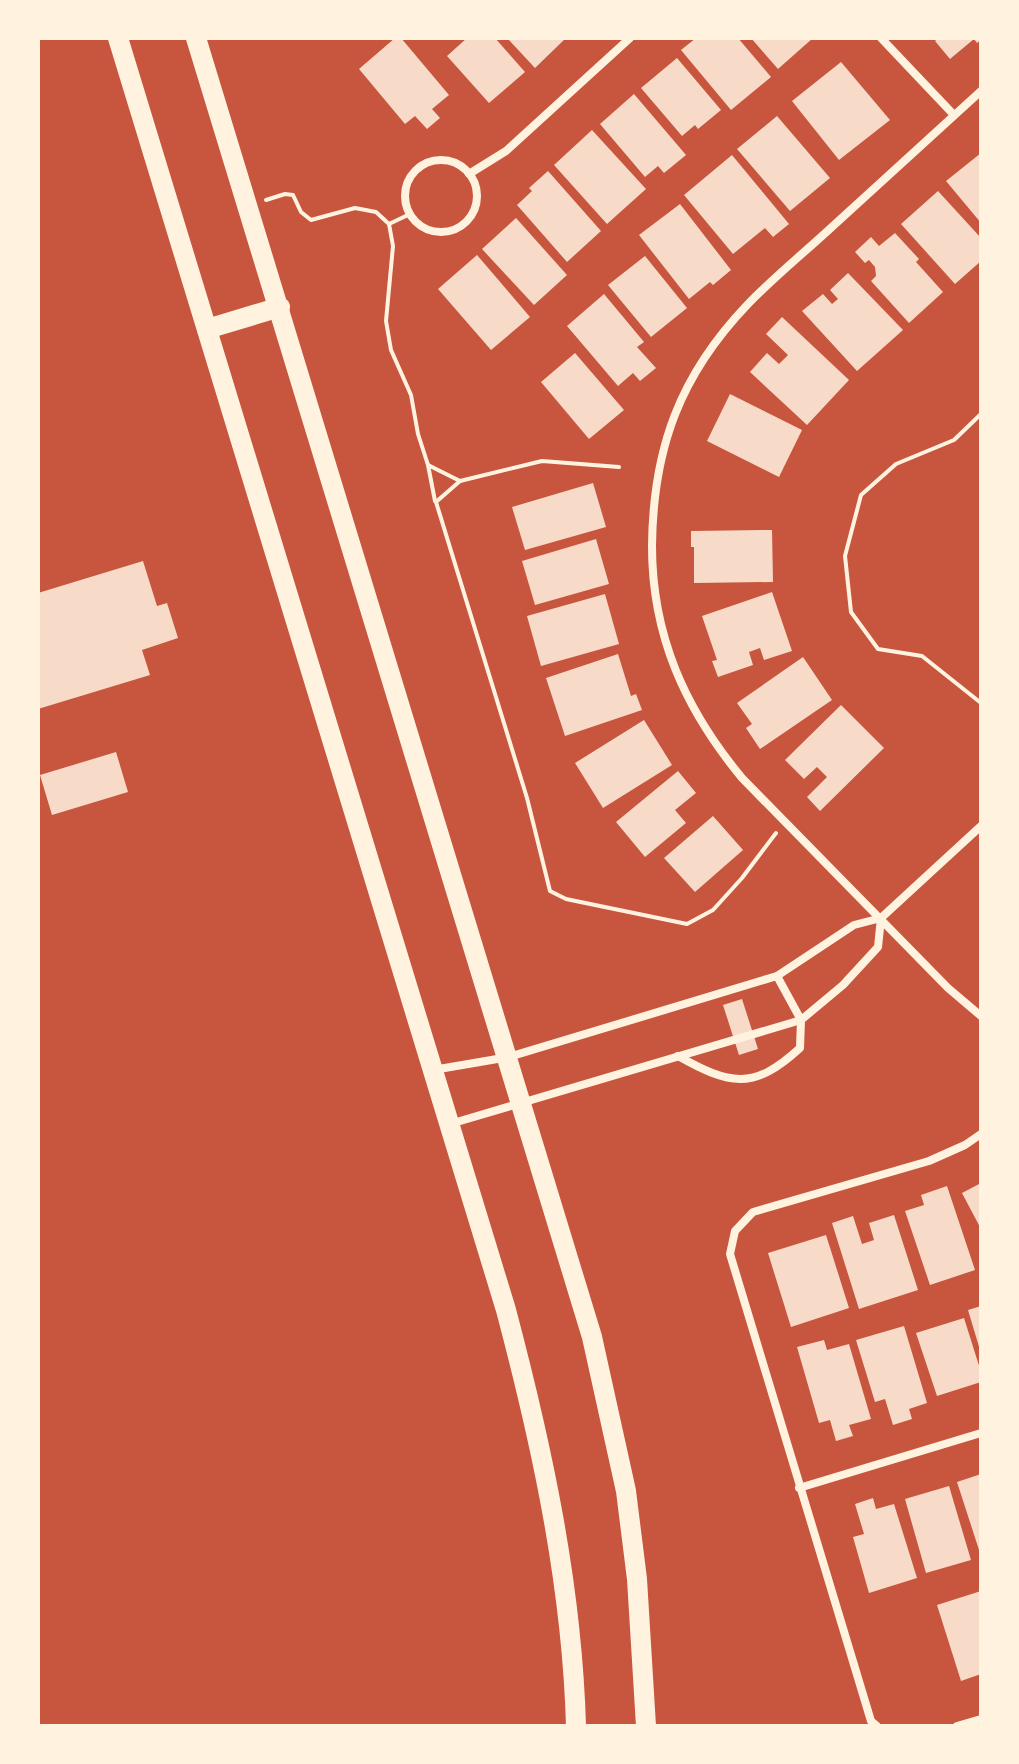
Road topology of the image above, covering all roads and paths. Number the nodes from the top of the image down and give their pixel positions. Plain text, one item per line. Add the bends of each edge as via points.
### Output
1 (118, 38) edge
2 (196, 38) edge
3 (630, 38) edge
4 (881, 38) edge
5 (981, 91) edge
6 (954, 115) junction
7 (469, 174) junction
8 (248, 206) junction
9 (410, 214) junction
10 (389, 224) junction
11 (280, 307) junction
12 (207, 329) junction
13 (981, 414) edge
14 (428, 465) junction
15 (619, 467) dead end
16 (460, 481) junction
17 (436, 502) junction
18 (981, 703) edge
19 (786, 822) junction
20 (981, 826) edge
21 (881, 918) junction
22 (777, 976) junction
23 (981, 1016) edge
24 (801, 1020) junction
25 (678, 1056) junction
26 (509, 1057) junction
27 (432, 1070) junction
28 (522, 1101) junction
29 (449, 1124) junction
30 (981, 1134) edge
31 (981, 1433) edge
32 (799, 1488) junction
33 (981, 1719) edge
34 (576, 1726) edge
35 (646, 1726) edge
36 (877, 1726) edge
37 (957, 1726) edge

1 - 12 main road
2 - 8 main road
3 - 7 street via 506,151
4 - 6 street
5 - 6 street
6 - 19 street via 748,304 702,362 664,440 653,508 652,561 663,637 689,700 718,749
7 - 9 street via 450,161 426,163 405,191
7 - 9 street via 477,195 470,217 461,225 428,229
8 - 10 path via 293,195 311,220 355,208 376,212
8 - 11 main road
9 - 10 path
10 - 14 path via 393,246 386,321
11 - 12 main road
11 - 26 main road
12 - 27 main road
13 - 18 path via 954,440 896,464 861,495 845,556 851,612 878,649 922,656
14 - 16 path
14 - 17 path
15 - 16 path via 542,461
16 - 17 path
17 - 19 path via 527,798 550,891 566,899 687,924 713,910
19 - 21 street
20 - 21 street
21 - 22 street via 854,925
21 - 23 street
21 - 24 street via 878,947
22 - 24 street
22 - 26 street
24 - 25 street
24 - 25 street via 800,1048 778,1067 751,1078 709,1073
25 - 28 street
26 - 27 street
26 - 28 main road
27 - 29 main road
28 - 29 street
28 - 35 main road via 589,1323 613,1423 637,1579
29 - 34 main road via 533,1414 560,1566
30 - 32 street via 929,1161 753,1212 735,1231 730,1254
31 - 32 street
32 - 36 street via 871,1721
33 - 37 street

